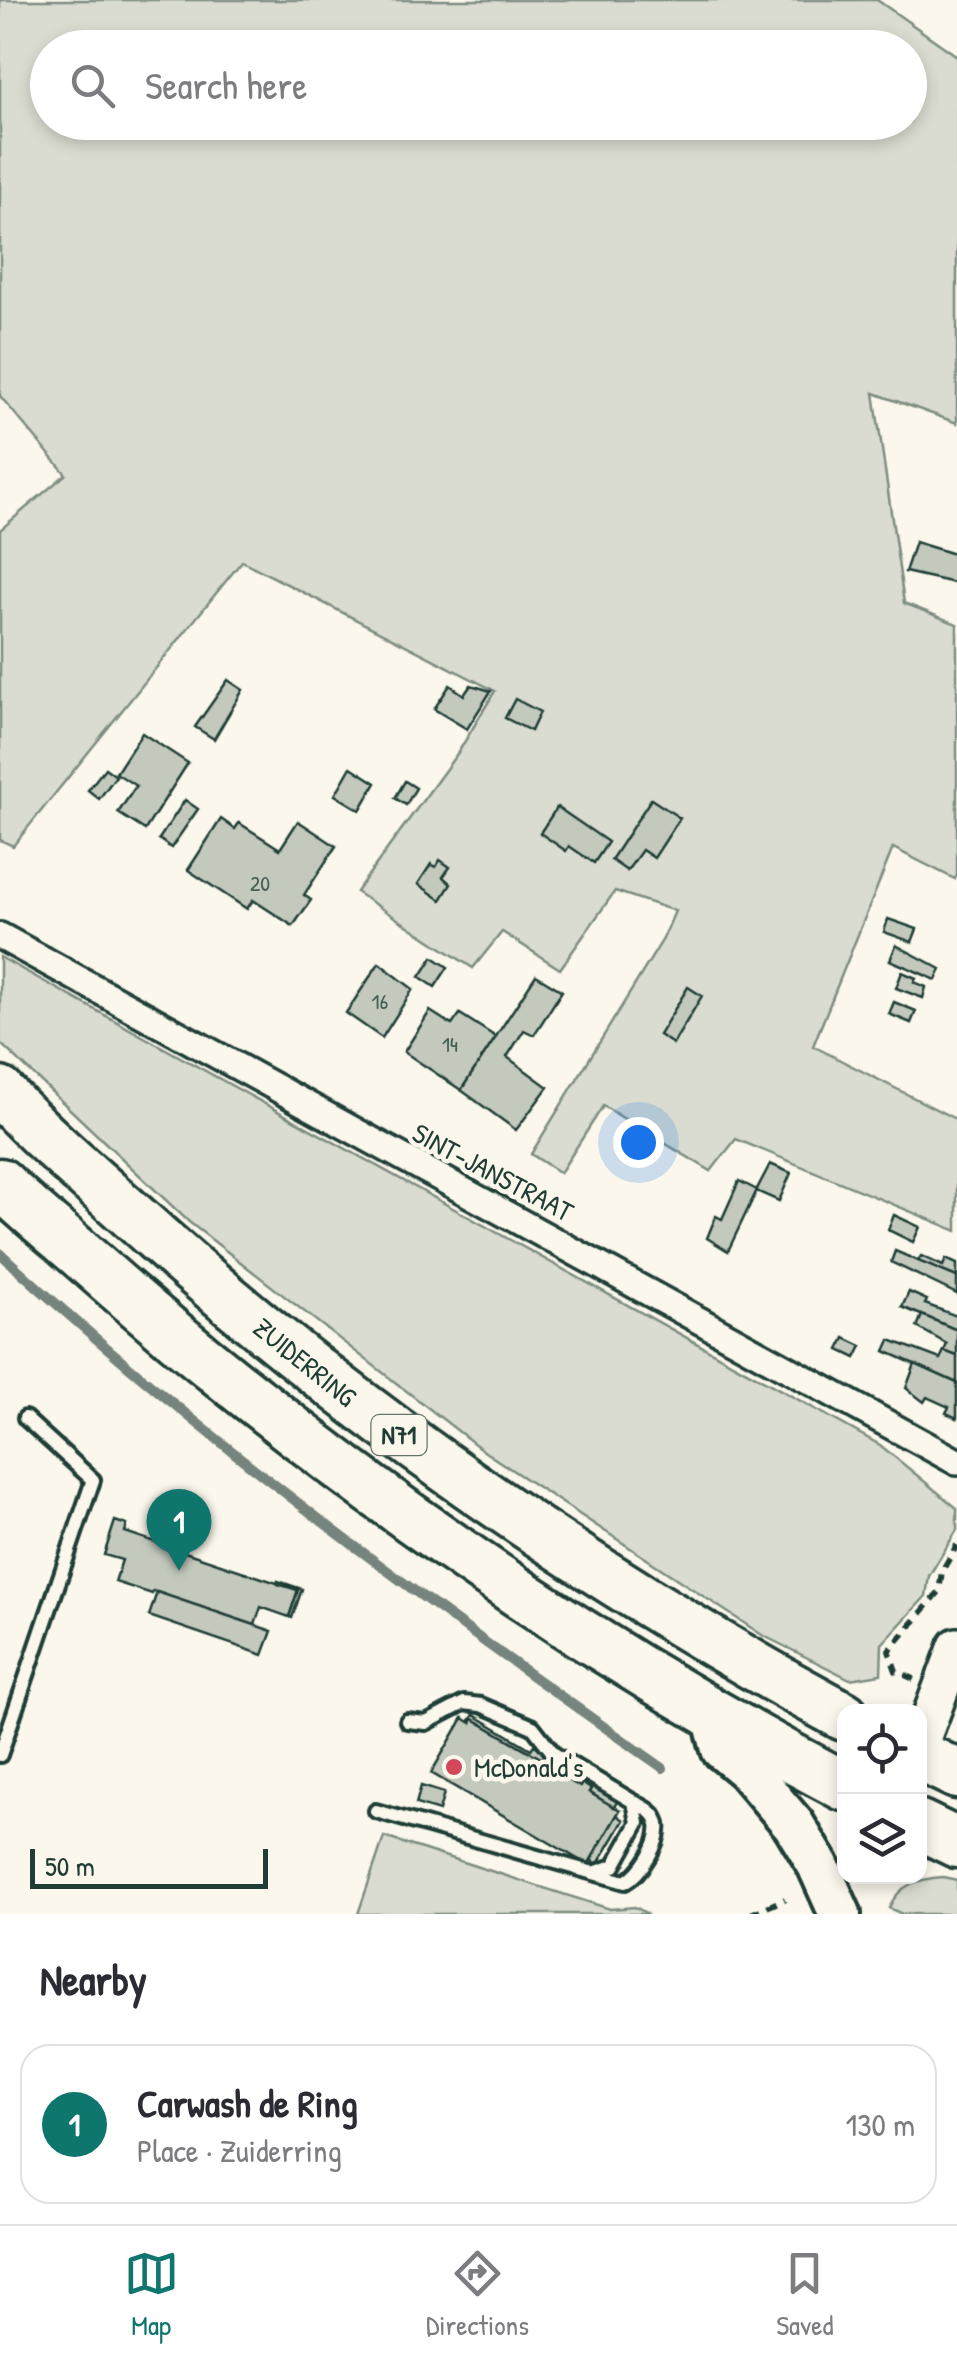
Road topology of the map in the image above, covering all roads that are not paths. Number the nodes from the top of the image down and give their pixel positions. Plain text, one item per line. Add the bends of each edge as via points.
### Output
1 (0, 936) edge
2 (0, 1092) edge
3 (0, 1183) edge
4 (25, 1418) dead end
5 (957, 1462) edge
6 (957, 1646) edge
7 (837, 1712) edge
8 (713, 1716) junction
9 (407, 1721) dead end
10 (927, 1725) edge
11 (0, 1756) edge
12 (927, 1759) edge
13 (957, 1774) edge
14 (837, 1782) edge
15 (634, 1802) junction
16 (376, 1811) dead end
17 (927, 1828) edge
18 (957, 1842) edge
19 (592, 1874) junction
20 (858, 1884) edge
21 (843, 1914) edge

1 - 5 street, SINT-JANSTRAAT
2 - 7 highway, ZUIDERRING / N71 via 211,1286 353,1402 594,1569
3 - 8 highway, N71 via 314,1449 484,1572
4 - 11 lane via 93,1480
6 - 10 main road
8 - 14 highway, N71
8 - 21 main road via 722,1749 794,1825
9 - 15 lane via 426,1722 464,1703 481,1706 533,1727 554,1754
12 - 13 highway
15 - 19 lane via 638,1823 614,1866
15 - 19 lane via 652,1812 656,1840 625,1882
16 - 19 lane
17 - 18 highway
20 - 21 main road

